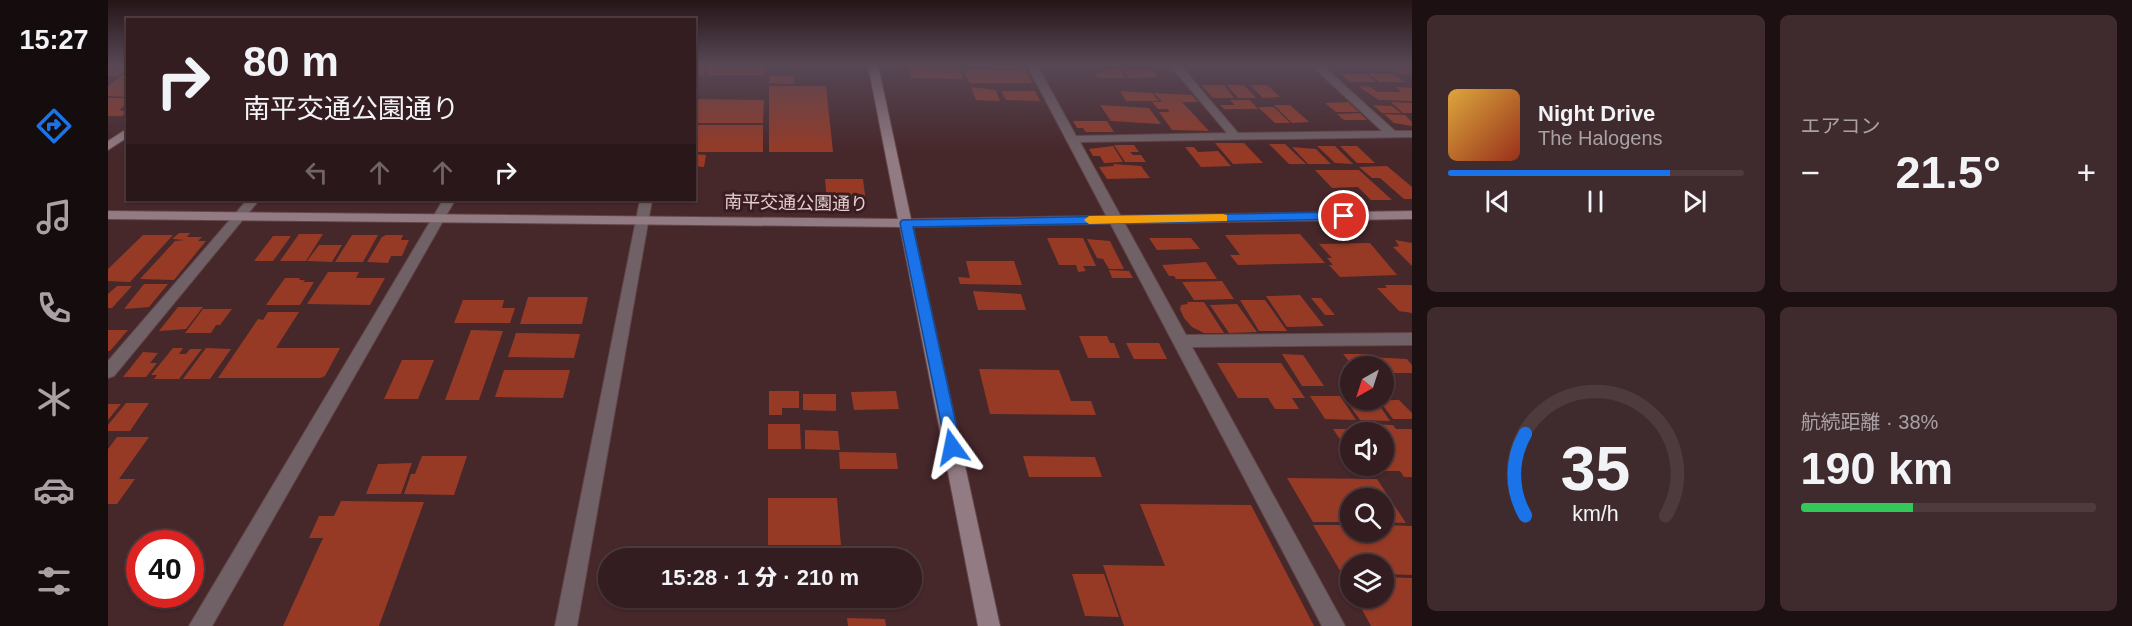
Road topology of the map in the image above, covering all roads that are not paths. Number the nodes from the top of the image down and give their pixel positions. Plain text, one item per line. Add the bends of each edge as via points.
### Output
1 (879, 94) edge
2 (1048, 94) edge
3 (1200, 94) edge
4 (1348, 94) edge
5 (126, 133) edge
6 (1392, 134) junction
7 (1412, 134) edge
8 (1234, 135) junction
9 (1072, 139) junction
10 (108, 147) edge
11 (252, 201) edge
12 (448, 201) edge
13 (646, 201) edge
14 (108, 215) edge
15 (1412, 215) edge
16 (239, 216) junction
17 (439, 218) junction
18 (642, 219) junction
19 (1117, 220) junction
20 (906, 223) junction
21 (1183, 341) junction
22 (1409, 343) edge
23 (108, 372) edge
24 (200, 626) edge
25 (566, 626) edge
26 (989, 626) edge
27 (1335, 626) edge

1 - 20 street
2 - 9 street
3 - 8 street
4 - 6 street
5 - 10 street
6 - 7 street
6 - 8 street
8 - 9 street
9 - 19 street
11 - 16 street
12 - 17 street
13 - 18 street
14 - 16 street, 南平交通公園通り
15 - 19 street, 南平交通公園通り
16 - 17 street, 南平交通公園通り
16 - 23 street
17 - 18 street, 南平交通公園通り
17 - 24 street
18 - 20 street, 南平交通公園通り
18 - 25 street
19 - 20 street, 南平交通公園通り
19 - 21 street
20 - 26 street
21 - 22 street
21 - 27 street

